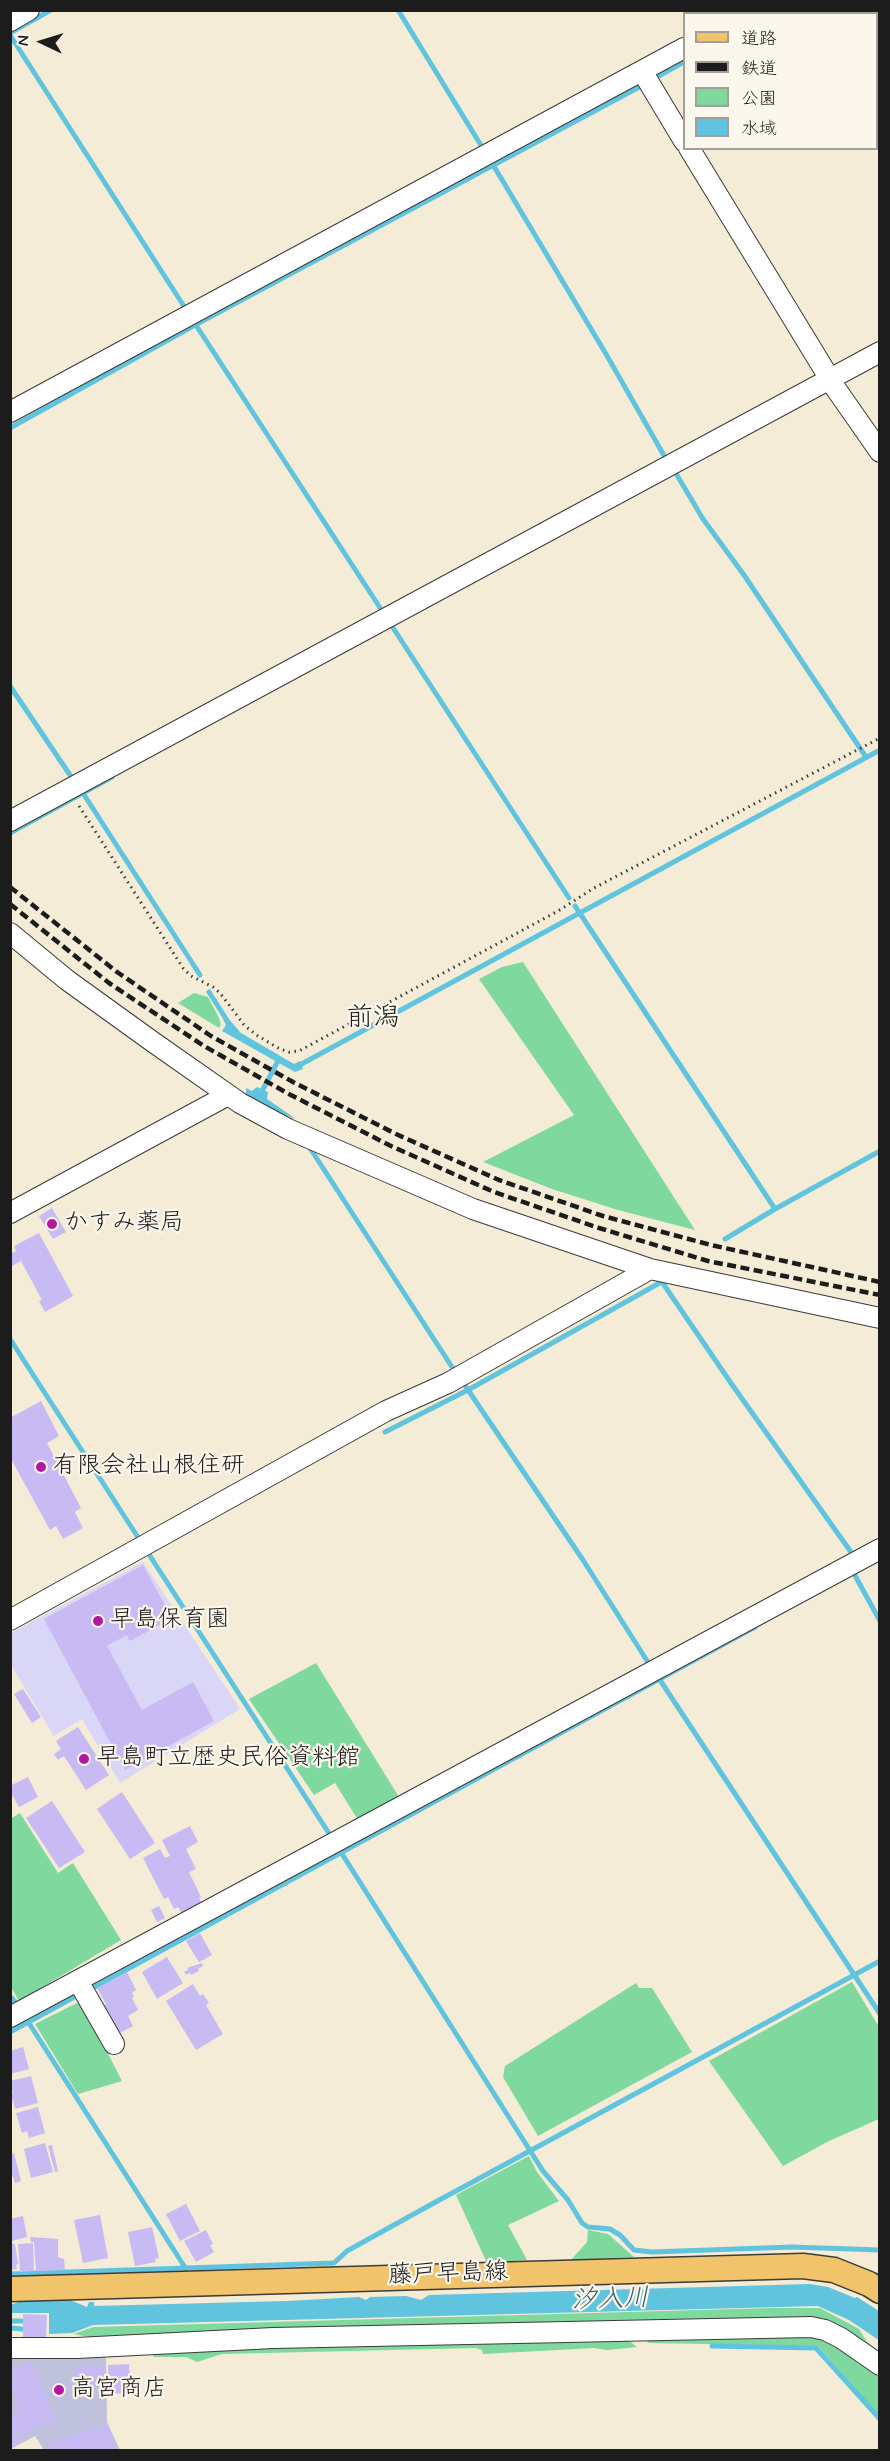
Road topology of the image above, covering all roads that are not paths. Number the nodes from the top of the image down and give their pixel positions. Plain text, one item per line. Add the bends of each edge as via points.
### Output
1 (29, 10) edge
2 (10, 21) edge
3 (683, 49) edge
4 (642, 71) junction
5 (683, 139) edge
6 (690, 150) edge
7 (879, 352) edge
8 (833, 383) junction
9 (10, 412) edge
10 (879, 452) edge
11 (10, 821) edge
12 (10, 933) edge
13 (233, 1099) junction
14 (10, 1213) edge
15 (650, 1269) junction
16 (879, 1318) edge
17 (879, 1549) edge
18 (10, 1620) edge
19 (82, 1988) junction
20 (10, 2017) edge
21 (114, 2044) dead end
22 (876, 2284) edge
23 (10, 2289) edge
24 (10, 2348) edge
25 (879, 2365) edge

1 - 2 street
3 - 4 street
4 - 5 street
4 - 9 street
6 - 8 street
7 - 8 street
8 - 10 street
8 - 11 street via 386,616
12 - 13 street via 68,981
13 - 14 street
13 - 15 street via 288,1129 473,1209
15 - 16 street
15 - 18 street
17 - 19 street via 335,1843
19 - 20 street
19 - 21 street
22 - 23 main road, 藤戸早島線 via 834,2270 803,2266
24 - 25 street via 800,2326 825,2330

